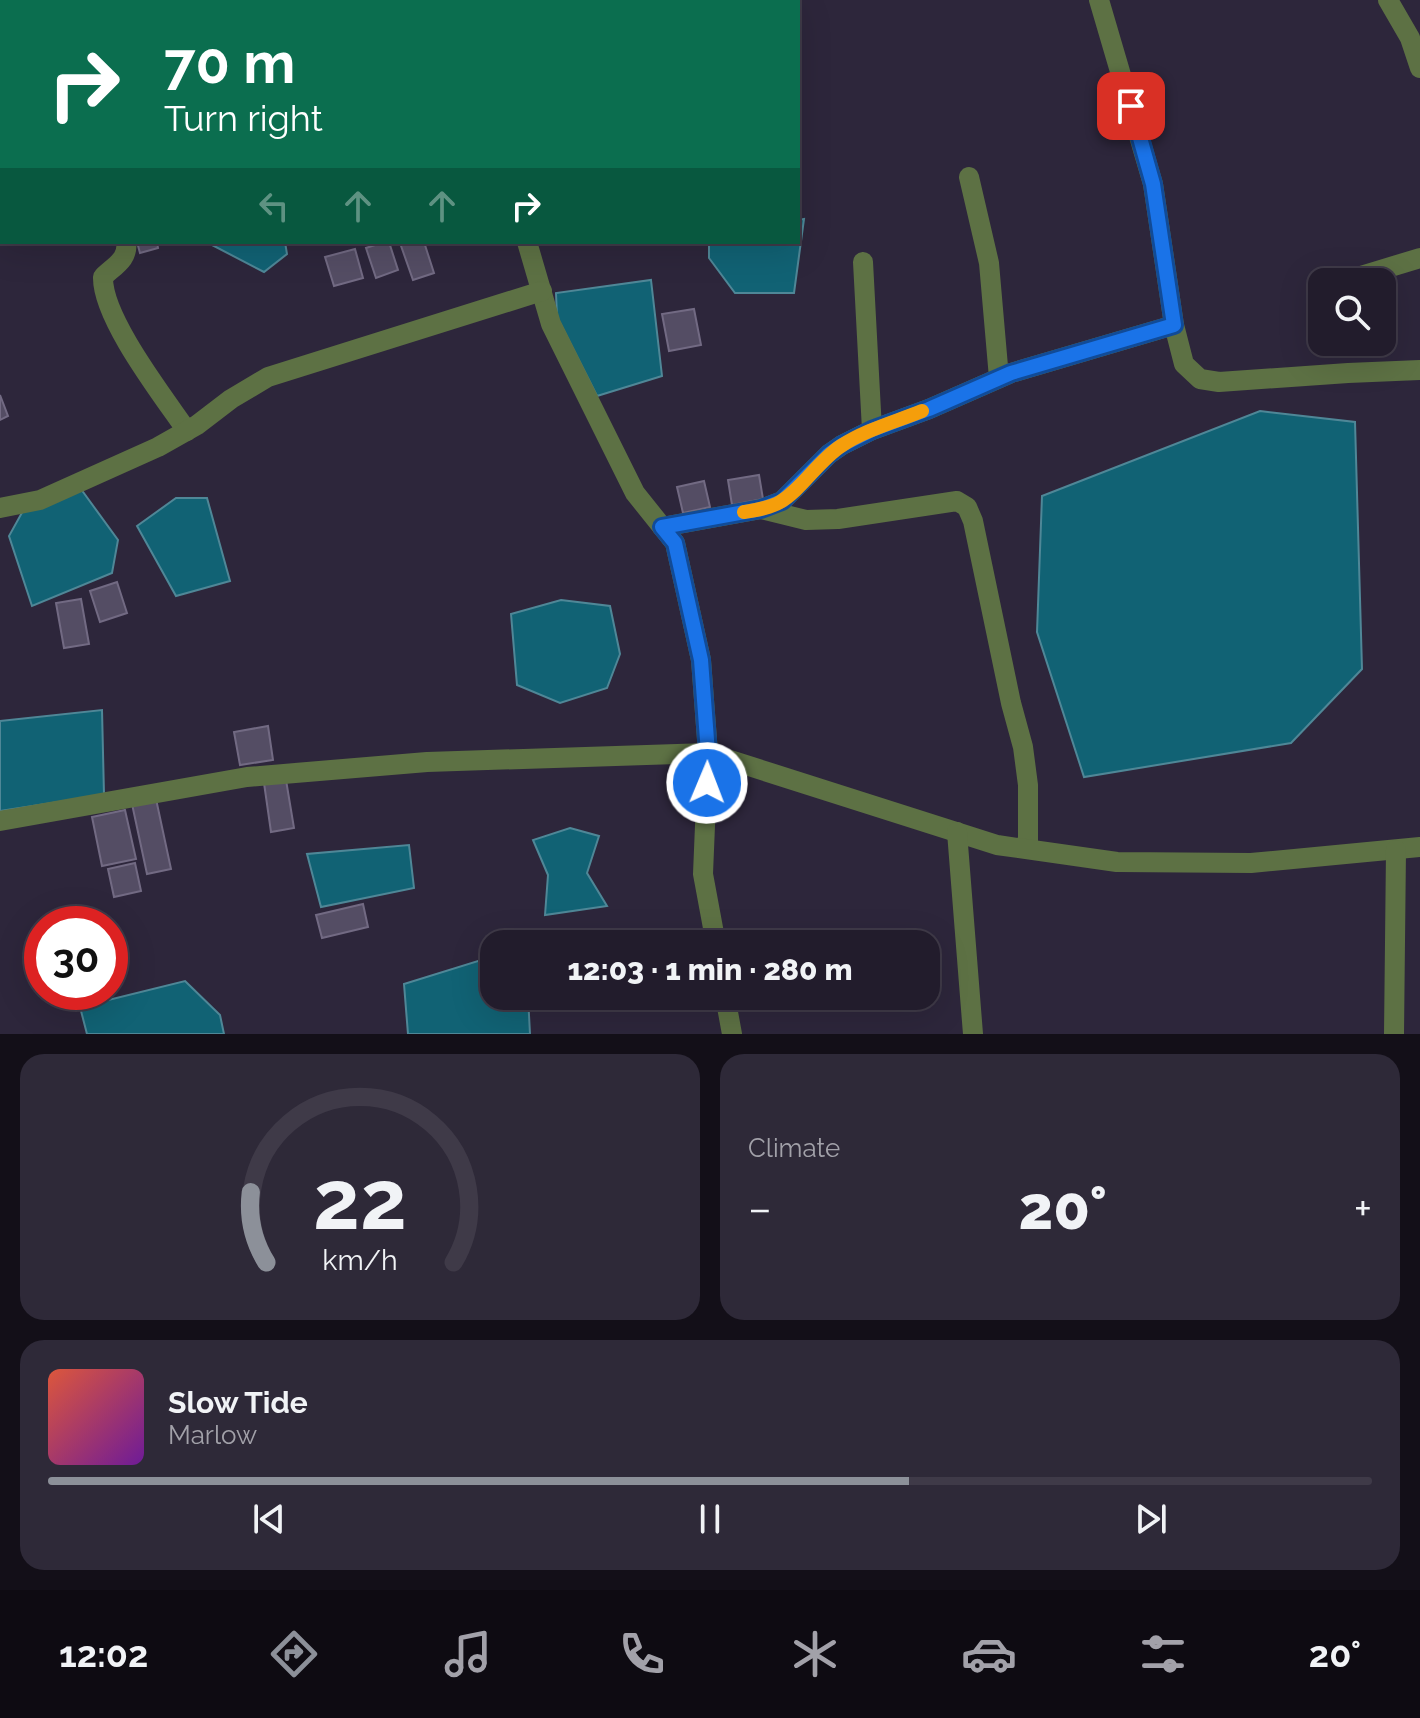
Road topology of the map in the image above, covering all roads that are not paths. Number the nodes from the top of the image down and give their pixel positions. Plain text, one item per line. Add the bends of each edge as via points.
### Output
1 (1099, 0) edge
2 (1388, 0) edge
3 (1420, 68) edge
4 (969, 177) dead end
5 (126, 244) edge
6 (528, 244) edge
7 (1420, 258) edge
8 (863, 262) dead end
9 (1387, 268) edge
10 (542, 291) junction
11 (1174, 325) junction
12 (1420, 370) edge
13 (999, 378) junction
14 (872, 430) junction
15 (187, 431) junction
16 (0, 508) edge
17 (761, 509) junction
18 (662, 527) junction
19 (708, 753) junction
20 (0, 821) edge
21 (957, 832) junction
22 (1420, 847) edge
23 (1028, 849) junction
24 (1396, 850) junction
25 (713, 930) edge
26 (728, 1010) edge
27 (732, 1034) edge
28 (973, 1034) edge
29 (1394, 1034) edge

1 - 11 street via 1153,184
2 - 3 street
4 - 13 street via 989,263
5 - 15 street via 125,258 103,277 107,302
6 - 10 street
7 - 9 street
8 - 14 street
10 - 15 street via 268,377
10 - 18 street via 551,324 635,493
11 - 12 street via 1184,364 1200,379
11 - 13 street
13 - 14 street
14 - 17 street via 829,454 782,501
15 - 16 street via 40,500
17 - 18 street
17 - 23 street via 806,520 957,501 967,507 1023,747
18 - 19 street via 675,543 701,660
19 - 20 street via 427,762 247,777
19 - 21 street
19 - 25 street via 703,874
21 - 23 street
21 - 28 street
22 - 24 street
23 - 24 street via 1117,862 1236,863
24 - 29 street
26 - 27 street

